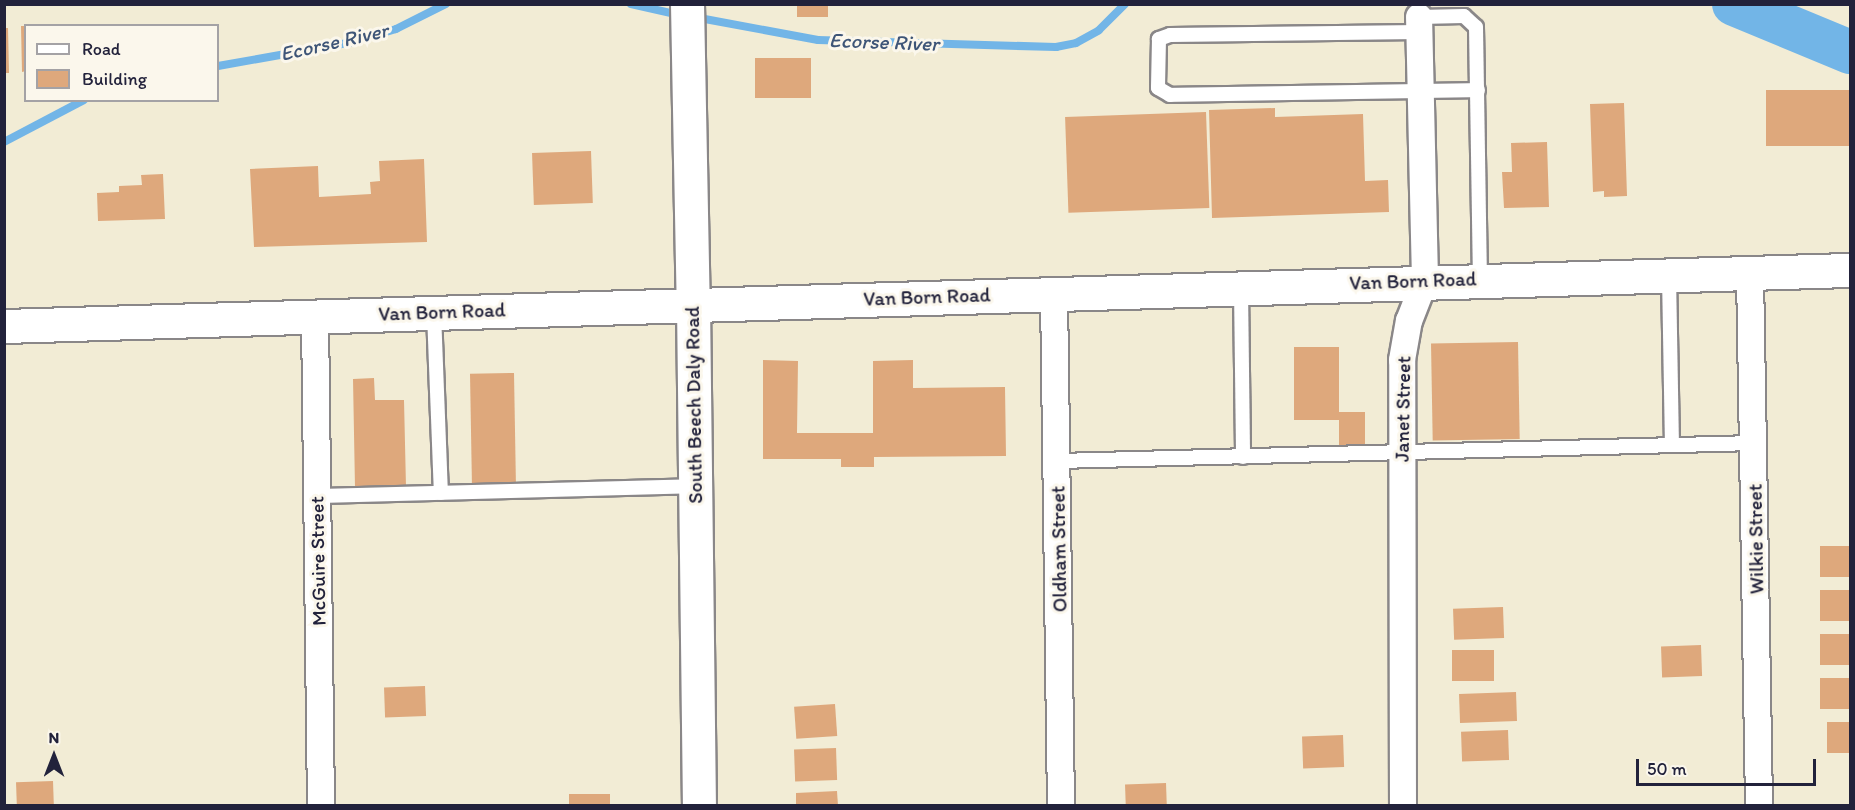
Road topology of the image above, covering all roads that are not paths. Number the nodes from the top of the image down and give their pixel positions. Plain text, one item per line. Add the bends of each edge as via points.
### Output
1 (687, 4) edge
2 (1420, 24) junction
3 (1478, 90) junction
4 (1422, 92) junction
5 (1851, 270) edge
6 (1750, 273) junction
7 (1669, 275) junction
8 (1480, 279) junction
9 (1425, 280) junction
10 (1240, 286) junction
11 (1054, 293) junction
12 (693, 303) junction
13 (434, 312) junction
14 (315, 316) junction
15 (4, 326) edge
16 (1755, 443) junction
17 (1672, 444) junction
18 (1402, 454) junction
19 (1243, 457) junction
20 (1058, 461) junction
21 (695, 486) junction
22 (441, 493) junction
23 (317, 496) junction
24 (321, 806) edge
25 (699, 806) edge
26 (1061, 806) edge
27 (1403, 806) edge
28 (1759, 806) edge

1 - 12 main road, South Beech Daly Road
2 - 3 lane via 1471,19 1476,27
2 - 4 street, Janet Street
2 - 4 lane via 1170,35 1159,39 1158,88 1170,95
3 - 4 lane
3 - 8 lane
4 - 9 street, Janet Street
5 - 6 main road, Van Born Road
6 - 7 main road, Van Born Road
6 - 16 street, Wilkie Street
7 - 8 main road, Van Born Road
7 - 17 lane
8 - 9 main road, Van Born Road
9 - 10 main road, Van Born Road
9 - 18 street, Janet Street via 1409,321 1402,360
10 - 11 main road, Van Born Road
10 - 19 lane
11 - 12 main road, Van Born Road
11 - 20 street, Oldham Street
12 - 13 main road, Van Born Road
12 - 21 main road, South Beech Daly Road
13 - 14 main road, Van Born Road
13 - 22 lane
14 - 15 main road, Van Born Road
14 - 23 street, McGuire Street
16 - 17 lane
16 - 28 street, Wilkie Street
17 - 18 lane
18 - 19 lane
18 - 27 street, Janet Street
19 - 20 lane
20 - 26 street, Oldham Street
21 - 22 lane
21 - 25 main road, South Beech Daly Road
22 - 23 lane
23 - 24 street, McGuire Street

